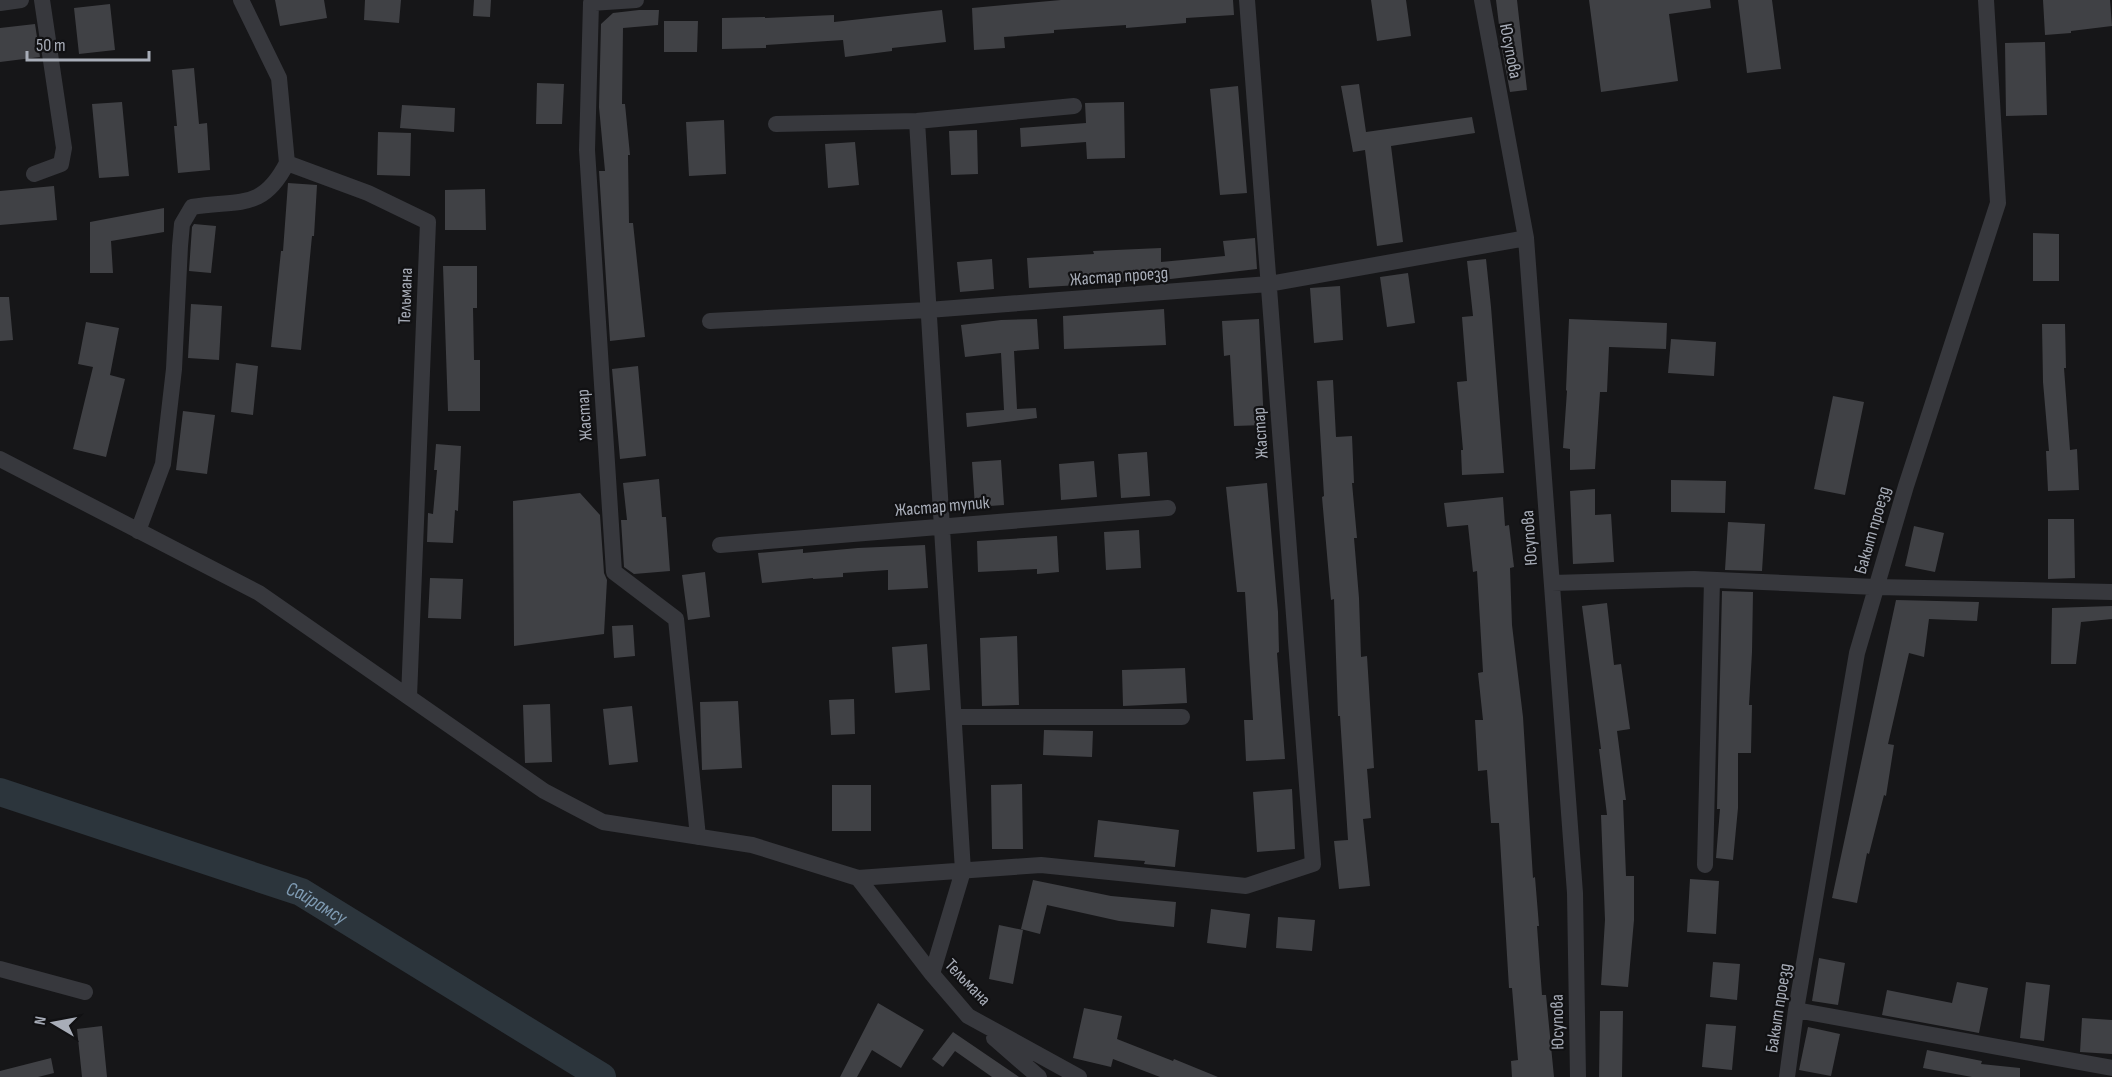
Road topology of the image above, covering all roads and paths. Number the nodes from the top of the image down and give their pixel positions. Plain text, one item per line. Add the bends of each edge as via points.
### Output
1 (21, 0) edge
2 (42, 0) edge
3 (241, 0) edge
4 (636, 0) edge
5 (1247, 0) edge
6 (1482, 0) edge
7 (1986, 0) edge
8 (0, 3) edge
9 (1074, 106) dead end
10 (917, 121) junction
11 (776, 123) dead end
12 (287, 163) junction
13 (34, 174) dead end
14 (1526, 238) junction
15 (1269, 284) junction
16 (928, 310) junction
17 (710, 321) dead end
18 (0, 459) edge
19 (1168, 508) dead end
20 (942, 526) junction
21 (138, 531) junction
22 (720, 545) dead end
23 (1712, 580) junction
24 (1552, 583) junction
25 (1876, 587) junction
26 (2112, 592) edge
27 (409, 698) junction
28 (954, 717) junction
29 (1182, 717) dead end
30 (698, 837) junction
31 (1705, 865) dead end
32 (963, 871) junction
33 (858, 878) junction
34 (0, 969) edge
35 (932, 974) junction
36 (85, 992) dead end
37 (1796, 1010) junction
38 (968, 1016) junction
39 (2112, 1068) edge
40 (1039, 1077) edge
41 (1080, 1077) edge
42 (1578, 1077) edge
43 (1787, 1077) edge

1 - 8 street
2 - 13 street via 64,148 61,164
3 - 12 street via 279,78
4 - 30 street, Жастар via 591,3 587,150 614,572 676,619
5 - 15 street, Жастар
6 - 14 street, Юсупова
7 - 25 street, Бакыт проезд via 1998,203
9 - 10 street
10 - 11 street
10 - 16 street
12 - 21 street via 277,182 264,194 247,202 192,207 182,224 174,369 163,464
12 - 27 street, Тельмана via 368,193 428,222
14 - 15 street, Жастар проезд
14 - 24 street, Юсупова
15 - 16 street, Жастар проезд
15 - 32 street, Жастар via 1313,864 1246,886 1041,865
16 - 17 street, Жастар проезд
16 - 20 street
18 - 21 street
19 - 20 street, Жастар тупик
20 - 22 street, Жастар тупик
20 - 28 street
21 - 27 street via 258,593
23 - 24 street
23 - 25 street
23 - 31 street
24 - 42 street, Юсупова via 1575,893
25 - 26 street
25 - 37 street, Бакыт проезд via 1857,653
27 - 30 street via 544,791 603,822
28 - 29 street
28 - 32 street
30 - 33 street via 752,845
32 - 33 street
32 - 35 street
33 - 35 street, Тельмана
34 - 36 street
35 - 38 street, Тельмана
37 - 39 street
37 - 43 street, Бакыт проезд
38 - 40 street
38 - 41 street, Тельмана

